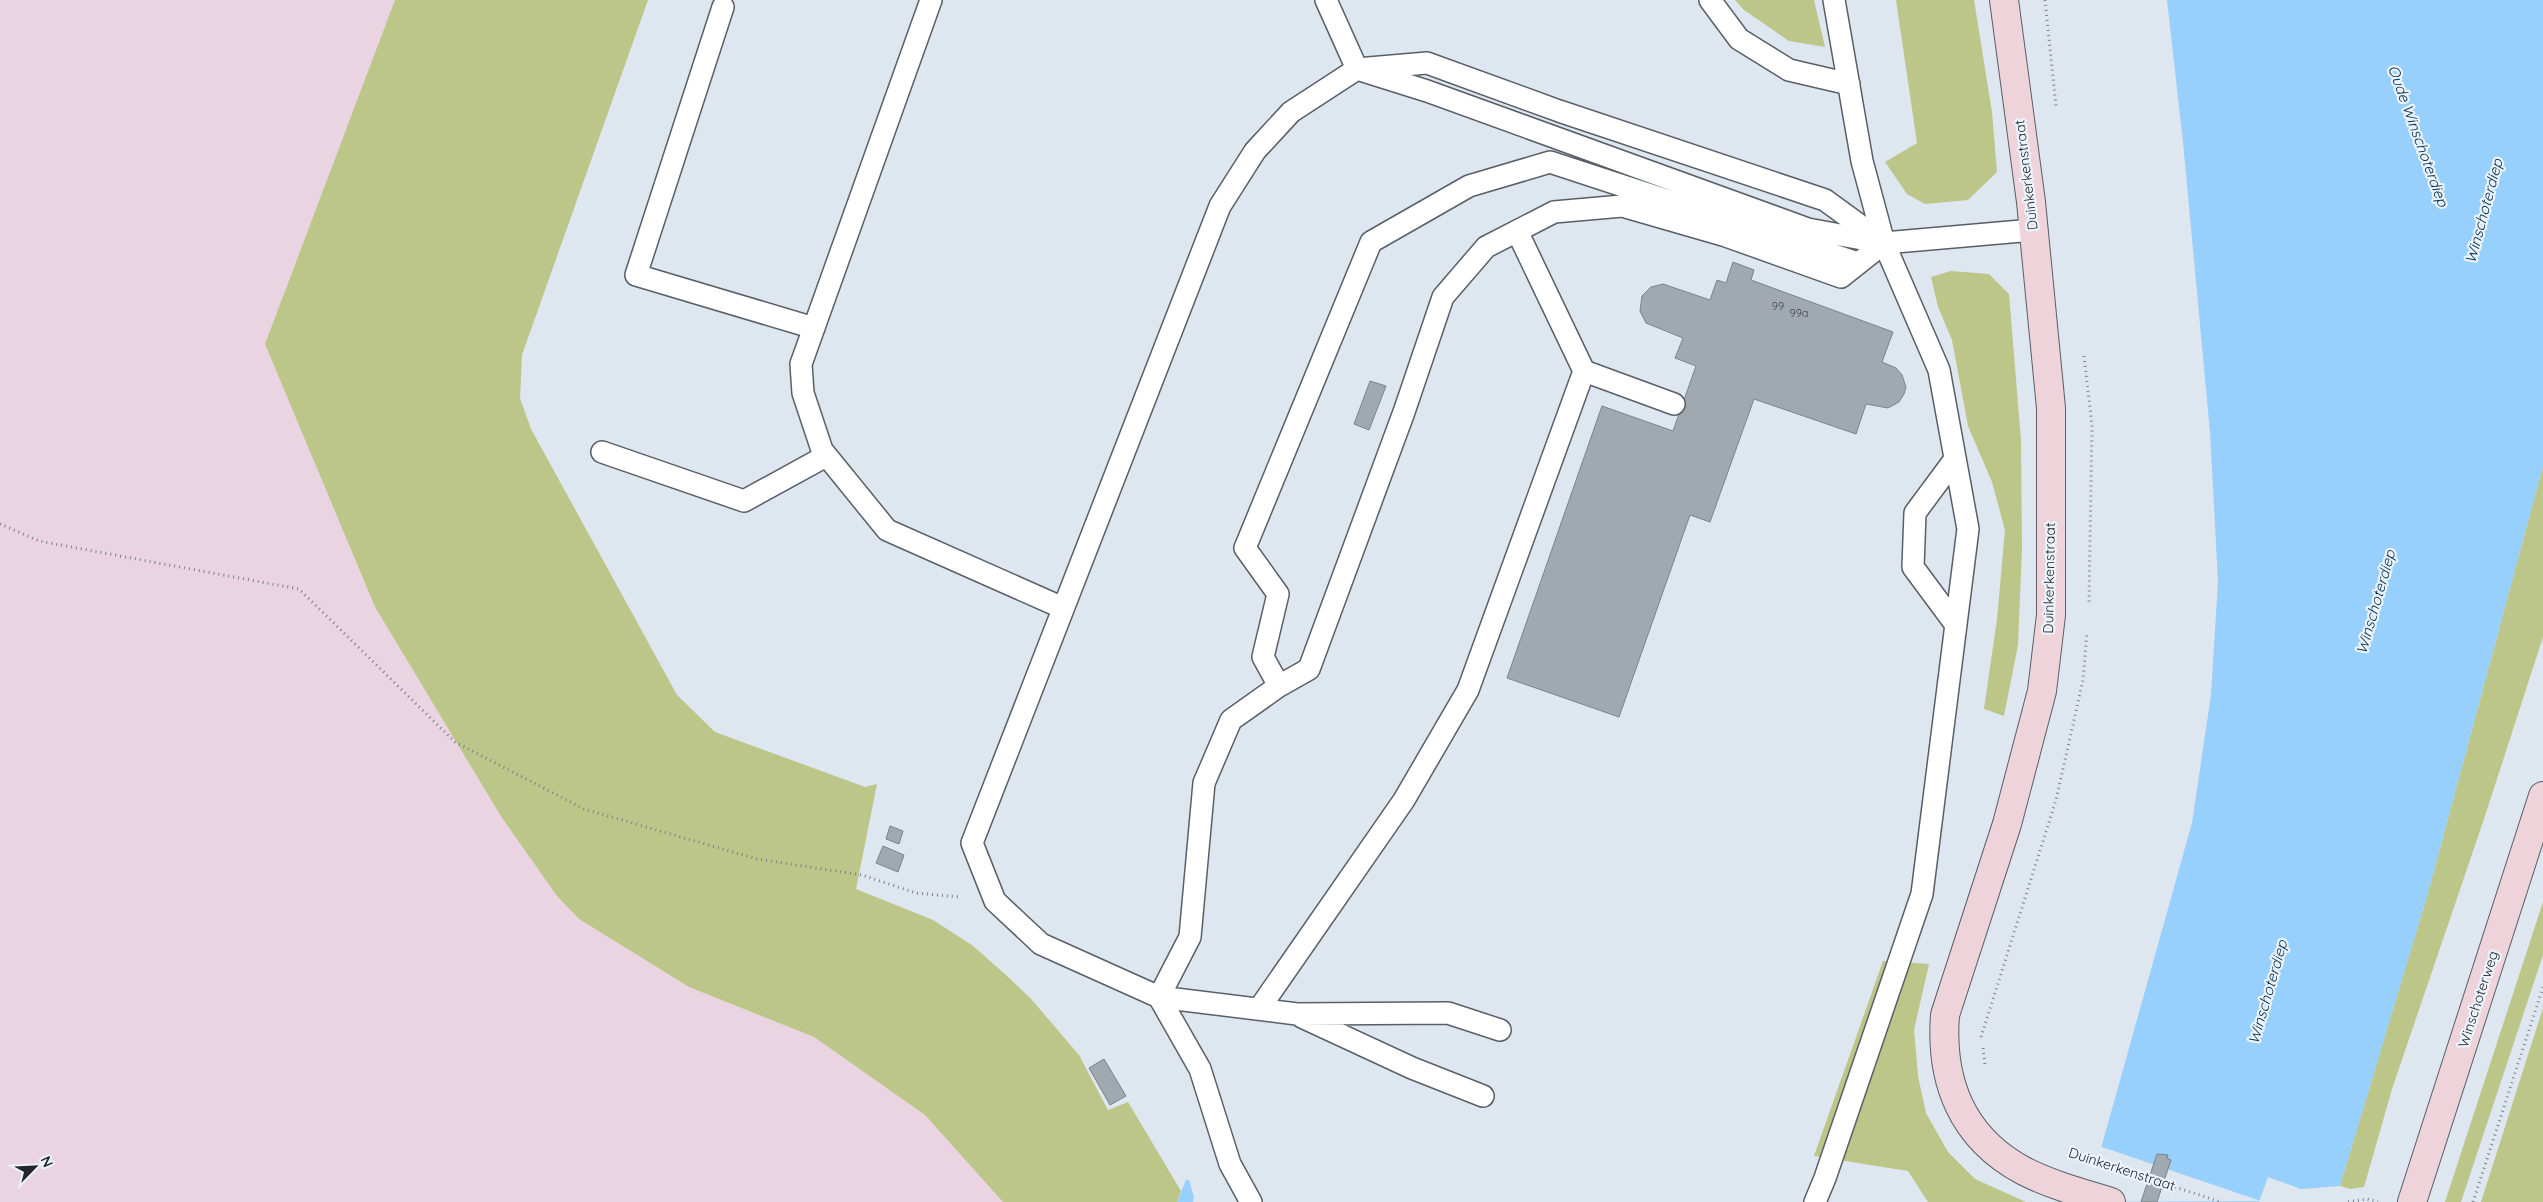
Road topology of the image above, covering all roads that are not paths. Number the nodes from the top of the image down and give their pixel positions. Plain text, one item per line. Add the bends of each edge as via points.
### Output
1 (931, 0) edge
2 (1326, 0) edge
3 (1710, 0) edge
4 (1834, 0) edge
5 (2004, 0) edge
6 (722, 7) dead end
7 (1357, 69) junction
8 (1849, 84) junction
9 (2033, 230) junction
10 (1517, 231) junction
11 (1884, 243) junction
12 (1858, 263) junction
13 (814, 328) junction
14 (1584, 371) junction
15 (1674, 404) dead end
16 (602, 452) dead end
17 (826, 456) junction
18 (1955, 459) junction
19 (1063, 608) junction
20 (1956, 625) junction
21 (1279, 686) junction
22 (2543, 796) edge
23 (1159, 996) junction
24 (1260, 1010) junction
25 (1297, 1014) junction
26 (1500, 1030) dead end
27 (1483, 1096) dead end
28 (1821, 1199) edge
29 (1251, 1202) edge
30 (2111, 1202) edge
31 (2412, 1202) edge

1 - 13 lane
2 - 7 lane
3 - 8 lane via 1739,39 1789,70
4 - 8 lane
5 - 9 main road, Duinkerkenstraat
6 - 13 lane via 636,276
7 - 11 lane via 1427,91 1808,229
7 - 11 lane via 1427,63 1825,200
7 - 19 lane via 1291,112 1255,151 1220,206
8 - 11 lane via 1862,161
9 - 11 lane
9 - 30 main road, Duinkerkenstraat via 2051,408 2050,624 2042,691 2007,824 1945,1015 1943,1045 1947,1074 1955,1098 1983,1141 2002,1158 2041,1179
10 - 12 lane via 1554,212 1622,206 1726,236 1841,276
10 - 14 lane
10 - 21 lane via 1486,247 1443,296 1404,412 1309,669
11 - 12 lane
11 - 18 lane via 1939,370
12 - 21 lane via 1550,162 1469,186 1370,242 1245,548 1278,594 1263,657
13 - 17 lane via 801,364 803,393
14 - 15 lane
14 - 24 lane via 1468,690 1404,800
16 - 17 lane via 744,502
17 - 19 lane via 887,530
18 - 20 lane via 1968,529
18 - 20 lane via 1915,513 1913,567
19 - 23 lane via 972,843 995,901 1041,944
20 - 28 lane via 1922,894
21 - 23 lane via 1231,720 1204,783 1190,937
22 - 31 main road, Winschoterweg
23 - 24 lane
23 - 29 lane via 1200,1069 1230,1164
24 - 25 lane
25 - 26 lane via 1448,1013
25 - 27 lane via 1412,1068

